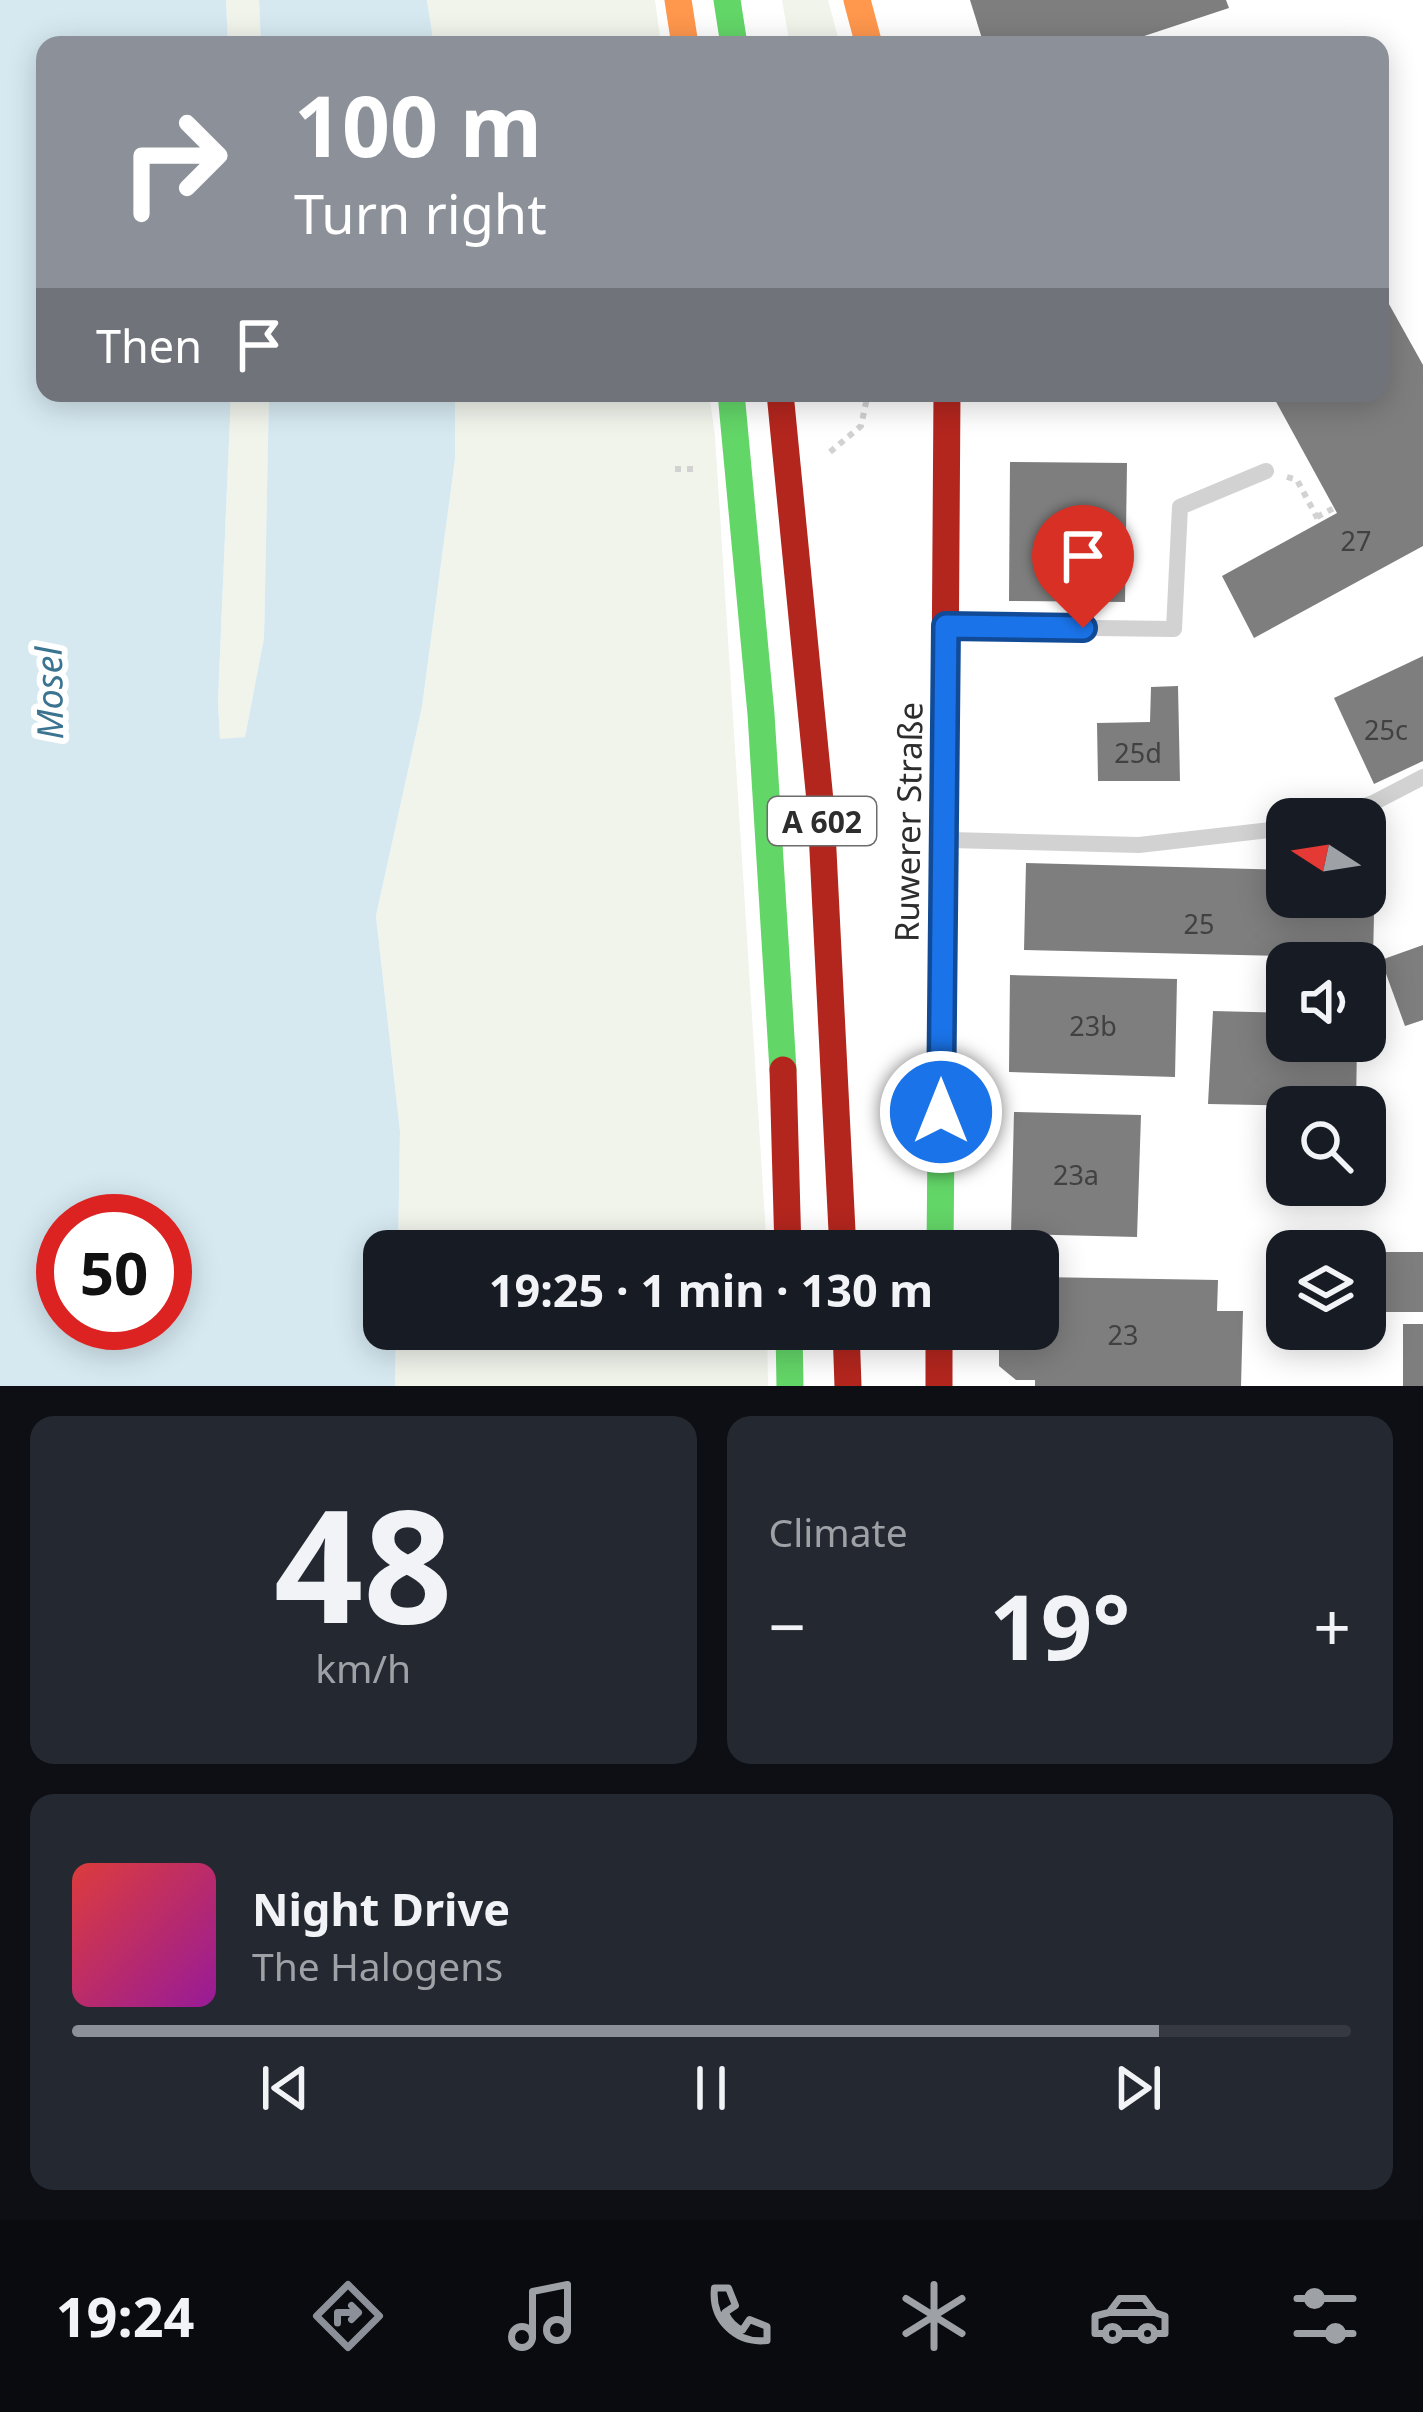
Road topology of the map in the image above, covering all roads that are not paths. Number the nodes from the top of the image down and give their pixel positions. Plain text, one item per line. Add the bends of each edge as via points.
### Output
1 (678, 0) edge
2 (727, 0) edge
3 (856, 0) edge
4 (684, 36) edge
5 (733, 36) edge
6 (866, 36) edge
7 (732, 402) edge
8 (781, 402) edge
9 (947, 402) edge
10 (1266, 471) road end
11 (946, 626) junction
12 (1423, 777) edge
13 (1382, 798) edge
14 (1266, 830) edge
15 (943, 840) junction
16 (788, 1230) edge
17 (842, 1230) edge
18 (940, 1230) edge
19 (789, 1350) edge
20 (847, 1350) edge
21 (940, 1350) edge
22 (790, 1386) edge
23 (848, 1386) edge
24 (939, 1386) edge

1 - 4 main road
2 - 5 main road
3 - 6 main road
7 - 16 main road, A 602 via 763,693
8 - 17 main road, A 602 via 821,811
9 - 11 main road, Ruwerer Straße
10 - 11 lane via 1180,507 1174,629
11 - 15 main road, Ruwerer Straße
12 - 13 lane
14 - 15 lane via 1139,844
15 - 18 main road, Ruwerer Straße
19 - 22 main road
20 - 23 main road
21 - 24 main road

